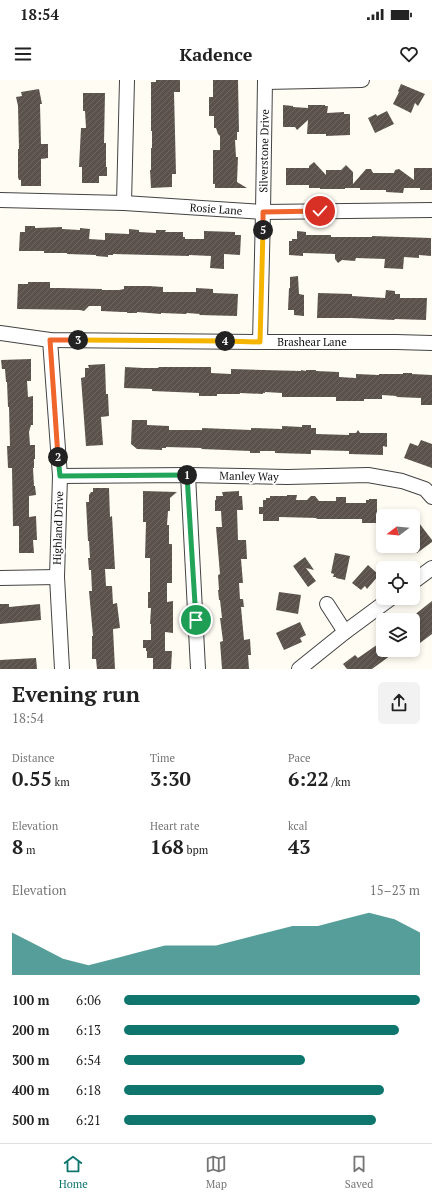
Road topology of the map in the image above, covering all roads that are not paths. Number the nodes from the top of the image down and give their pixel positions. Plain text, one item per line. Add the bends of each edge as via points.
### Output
1 (126, 80) edge
2 (362, 80) edge
3 (265, 81) edge
4 (0, 200) edge
5 (124, 203) junction
6 (432, 210) edge
7 (263, 212) junction
8 (0, 333) edge
9 (50, 340) junction
10 (260, 342) junction
11 (432, 343) edge
12 (188, 475) junction
13 (60, 476) junction
14 (432, 497) edge
15 (432, 568) edge
16 (57, 577) junction
17 (420, 577) edge
18 (0, 578) edge
19 (327, 604) dead end
20 (382, 605) edge
21 (345, 632) junction
22 (62, 669) edge
23 (198, 669) edge
24 (299, 669) edge

1 - 5 street
2 - 3 street
3 - 7 street, Silverstone Drive
4 - 5 street, Rosie Lane
5 - 7 street, Rosie Lane
6 - 7 street, Rosie Lane
7 - 10 street, Silverstone Drive
8 - 9 street, Brashear Lane
9 - 10 street, Brashear Lane
9 - 13 street, Highland Drive
10 - 11 street, Brashear Lane
12 - 13 street, Manley Way
12 - 14 street, Manley Way via 368,475 402,481 425,489
12 - 23 street
13 - 16 street, Highland Drive
15 - 17 street
16 - 18 street
16 - 22 street, Highland Drive
19 - 21 street
20 - 21 street
21 - 24 street

